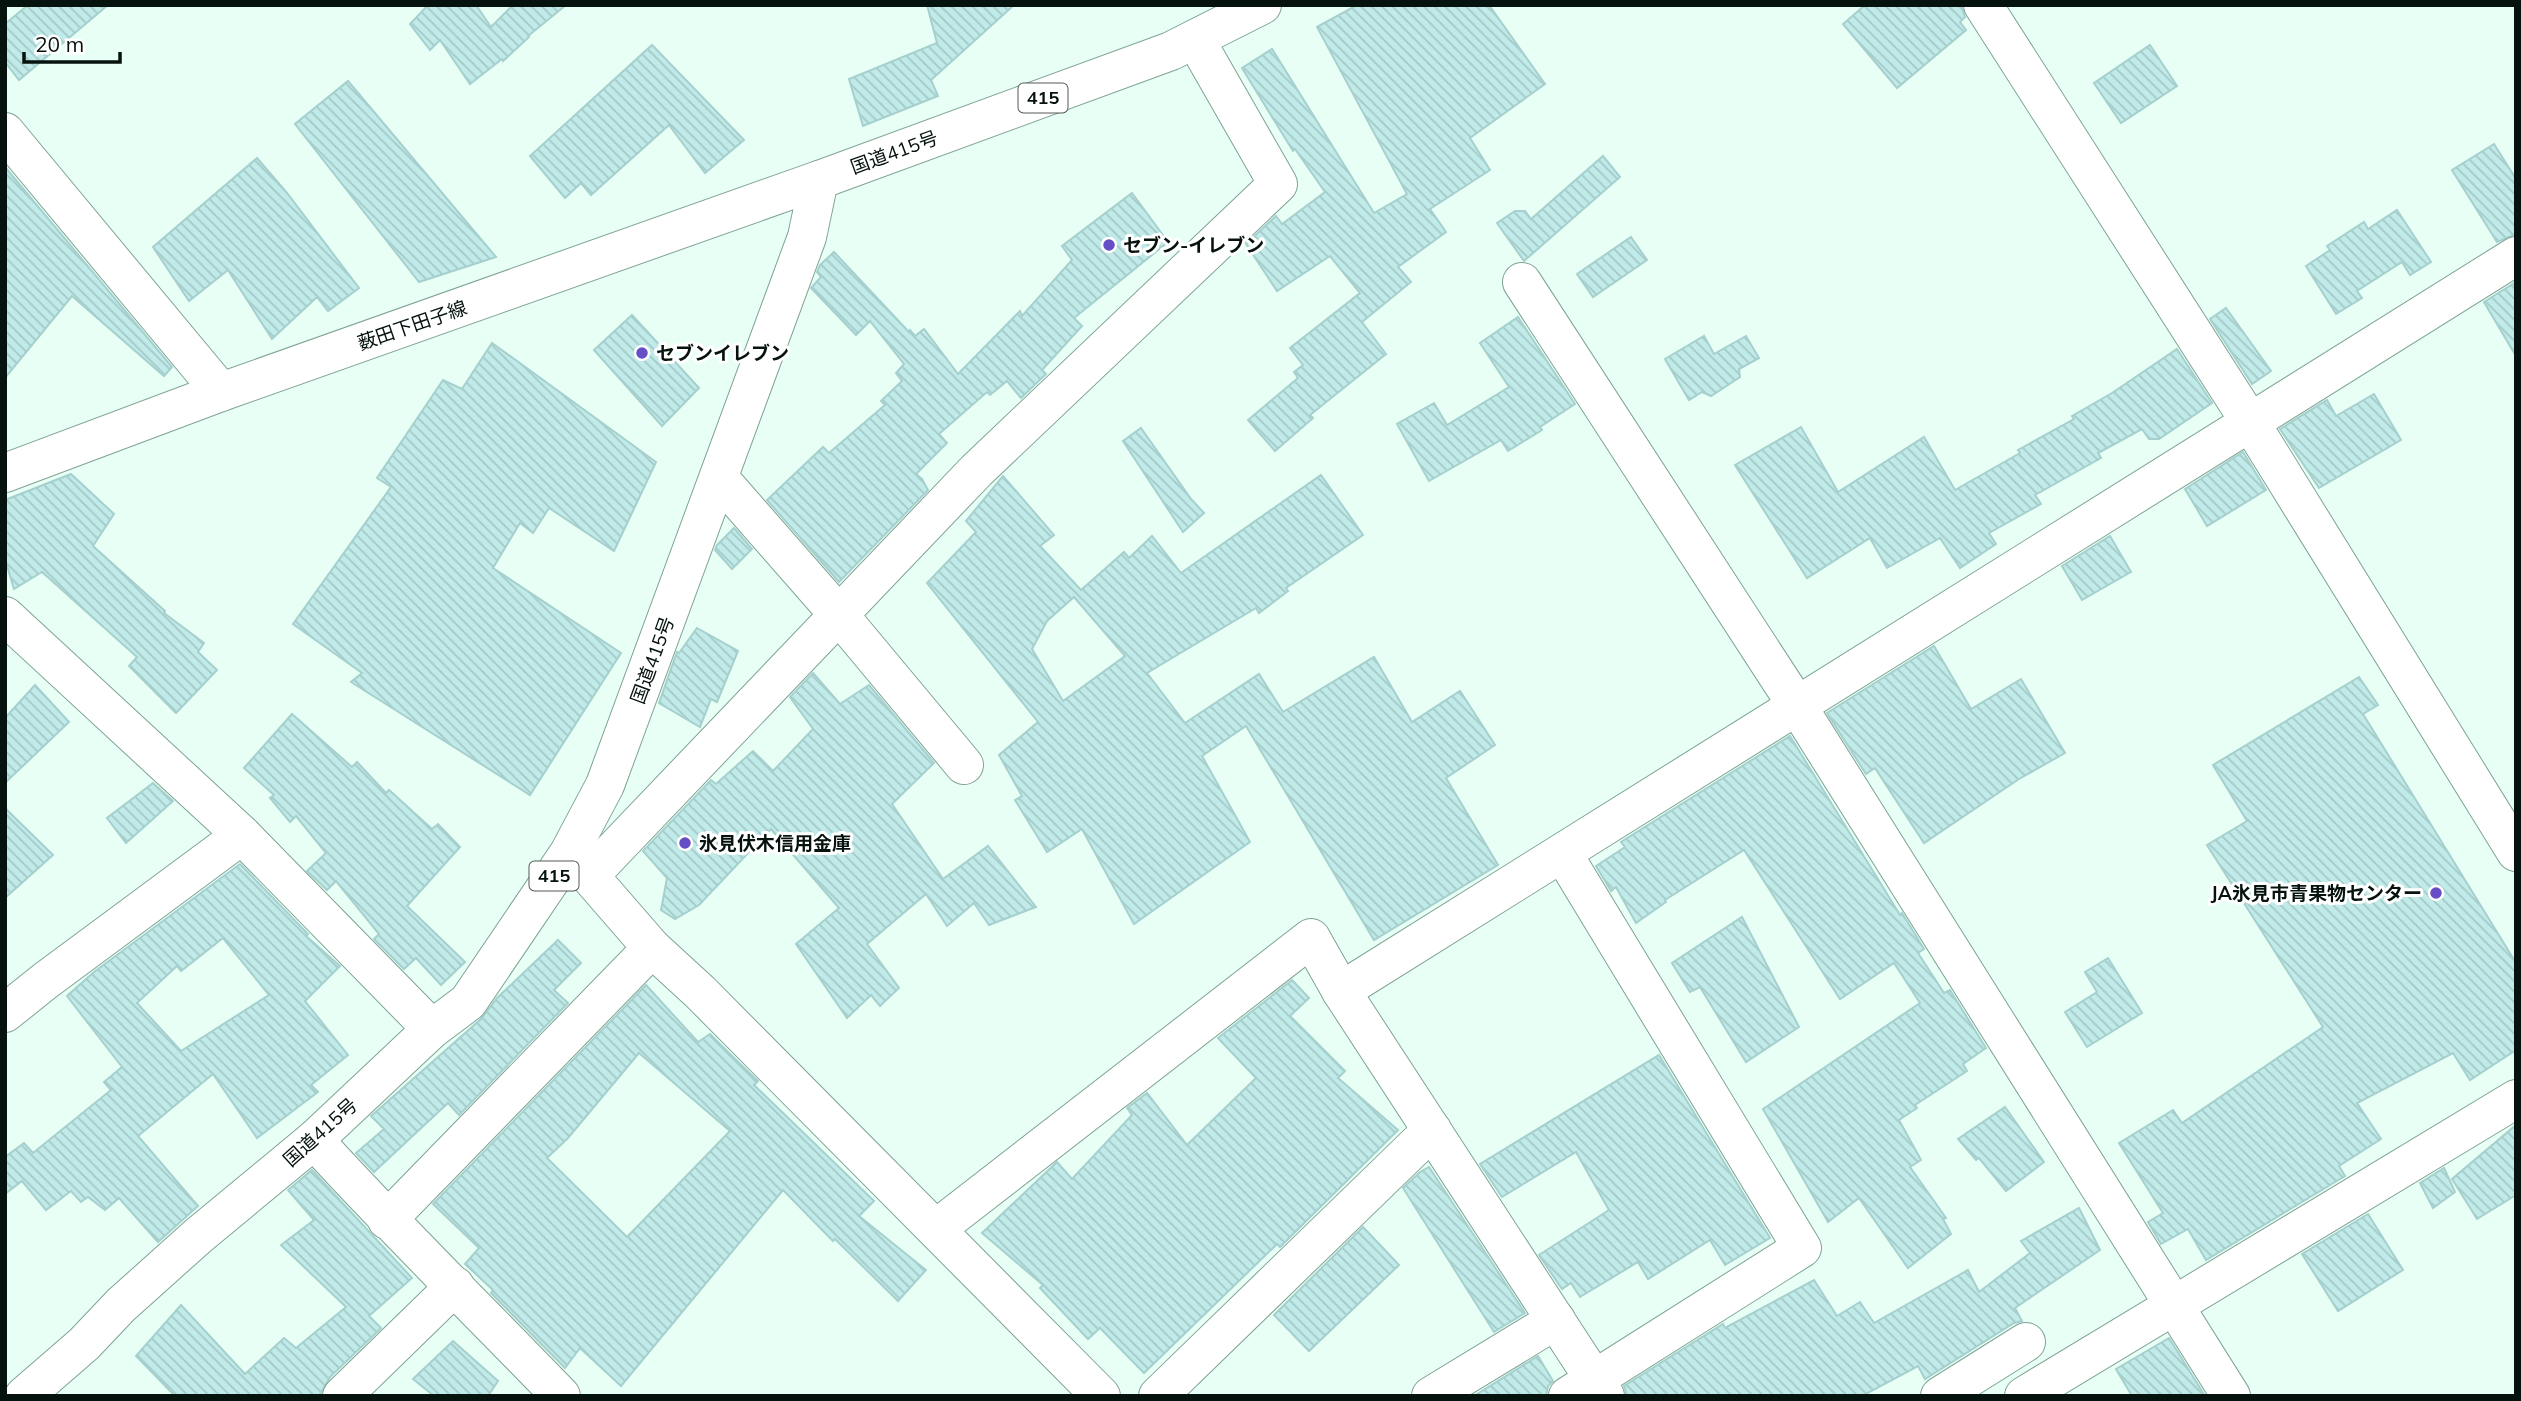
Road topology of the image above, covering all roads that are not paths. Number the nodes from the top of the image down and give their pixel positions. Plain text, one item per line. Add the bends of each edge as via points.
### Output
1 (1262, 5) edge
2 (1983, 5) edge
3 (1195, 39) junction
4 (5, 132) edge
5 (819, 180) junction
6 (2516, 256) edge
7 (1522, 282) dead end
8 (221, 392) junction
9 (2250, 422) junction
10 (5, 473) edge
11 (719, 478) junction
12 (839, 615) junction
13 (5, 616) edge
14 (1796, 704) junction
15 (964, 765) dead end
16 (242, 835) junction
17 (2516, 852) edge
18 (1563, 854) junction
19 (580, 864) junction
20 (652, 948) junction
21 (1341, 991) junction
22 (5, 1013) edge
23 (432, 1029) junction
24 (2516, 1099) edge
25 (1432, 1130) junction
26 (314, 1140) junction
27 (387, 1220) junction
28 (936, 1229) junction
29 (455, 1286) junction
30 (2175, 1304) junction
31 (1556, 1320) junction
32 (2026, 1342) dead end
33 (1589, 1390) edge
34 (24, 1396) edge
35 (342, 1396) edge
36 (561, 1396) edge
37 (1101, 1396) edge
38 (1158, 1396) edge
39 (1431, 1396) edge
40 (1940, 1396) edge
41 (2024, 1396) edge
42 (2231, 1396) edge

1 - 3 main road, 国道415号 / 415
2 - 9 main road
3 - 5 main road, 国道415号 / 415
3 - 12 main road via 1278,184 976,471
4 - 8 main road
5 - 8 main road, 薮田下田子線
5 - 11 main road, 国道415号 / 415 via 807,237
6 - 9 main road
7 - 14 main road
8 - 10 main road, 薮田下田子線
9 - 14 main road
9 - 17 main road
11 - 12 main road
11 - 19 main road, 国道415号 / 415
12 - 15 main road
12 - 19 main road
13 - 16 main road
14 - 18 main road
14 - 30 main road
16 - 22 main road
16 - 23 main road
18 - 21 main road
18 - 33 main road via 1802,1248
19 - 20 main road
19 - 23 main road, 国道415号 / 415 via 468,1003
20 - 27 main road
20 - 28 main road
21 - 25 main road
21 - 28 main road via 1311,938
23 - 26 main road, 国道415号 / 415
24 - 30 main road
25 - 31 main road
25 - 38 main road
26 - 27 main road
26 - 34 main road, 国道415号 / 415 via 198,1236
27 - 29 main road
28 - 37 main road
29 - 35 main road
29 - 36 main road
30 - 41 main road
30 - 42 main road
31 - 33 main road
31 - 39 main road
32 - 40 main road

